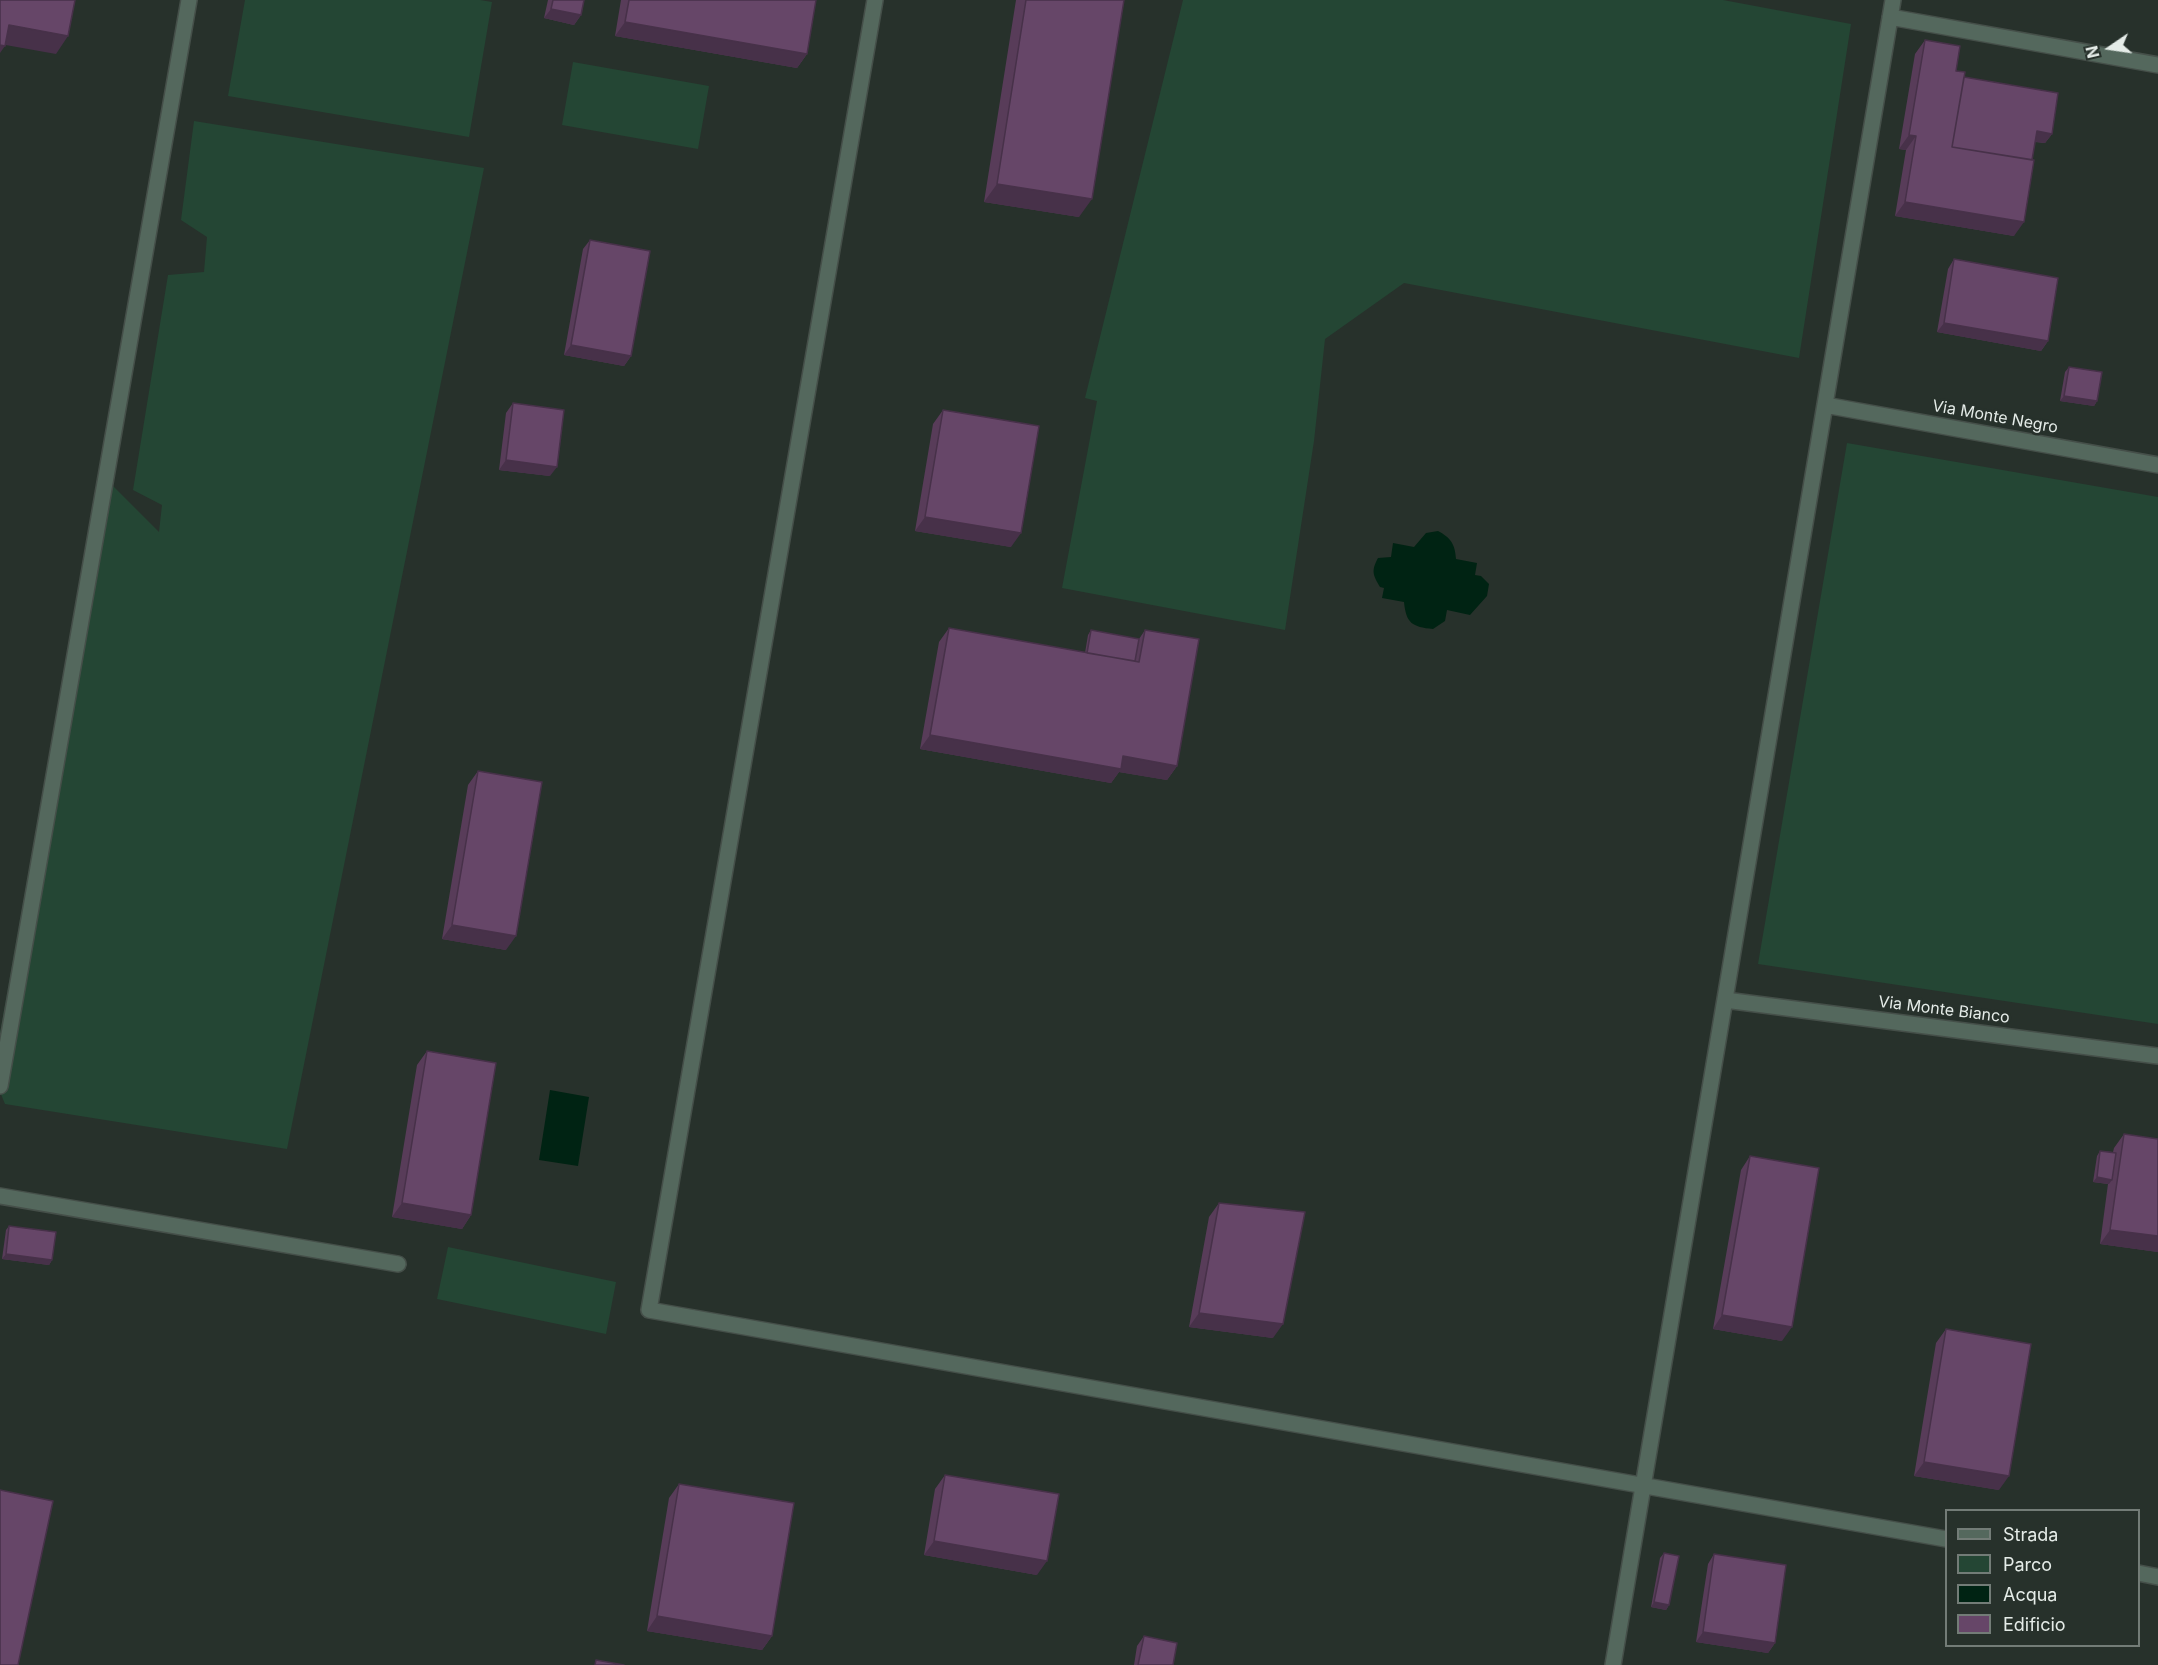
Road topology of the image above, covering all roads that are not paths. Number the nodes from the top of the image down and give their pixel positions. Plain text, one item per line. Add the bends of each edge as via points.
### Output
1 (189, 0) edge
2 (875, 0) edge
3 (1893, 0) edge
4 (1890, 17) junction
5 (2158, 65) edge
6 (1825, 405) junction
7 (2158, 465) edge
8 (1725, 1000) junction
9 (2158, 1056) edge
10 (0, 1086) edge
11 (0, 1196) edge
12 (398, 1264) dead end
13 (1643, 1486) junction
14 (1945, 1539) edge
15 (2140, 1573) edge
16 (2158, 1577) edge
17 (1613, 1665) edge

1 - 10 street
2 - 13 street via 649,1310
3 - 4 street
4 - 5 street
4 - 6 street
6 - 7 street, Via Monte Negro
6 - 8 street
8 - 9 street, Via Monte Bianco
8 - 13 street
11 - 12 street
13 - 14 street
13 - 17 street
15 - 16 street

